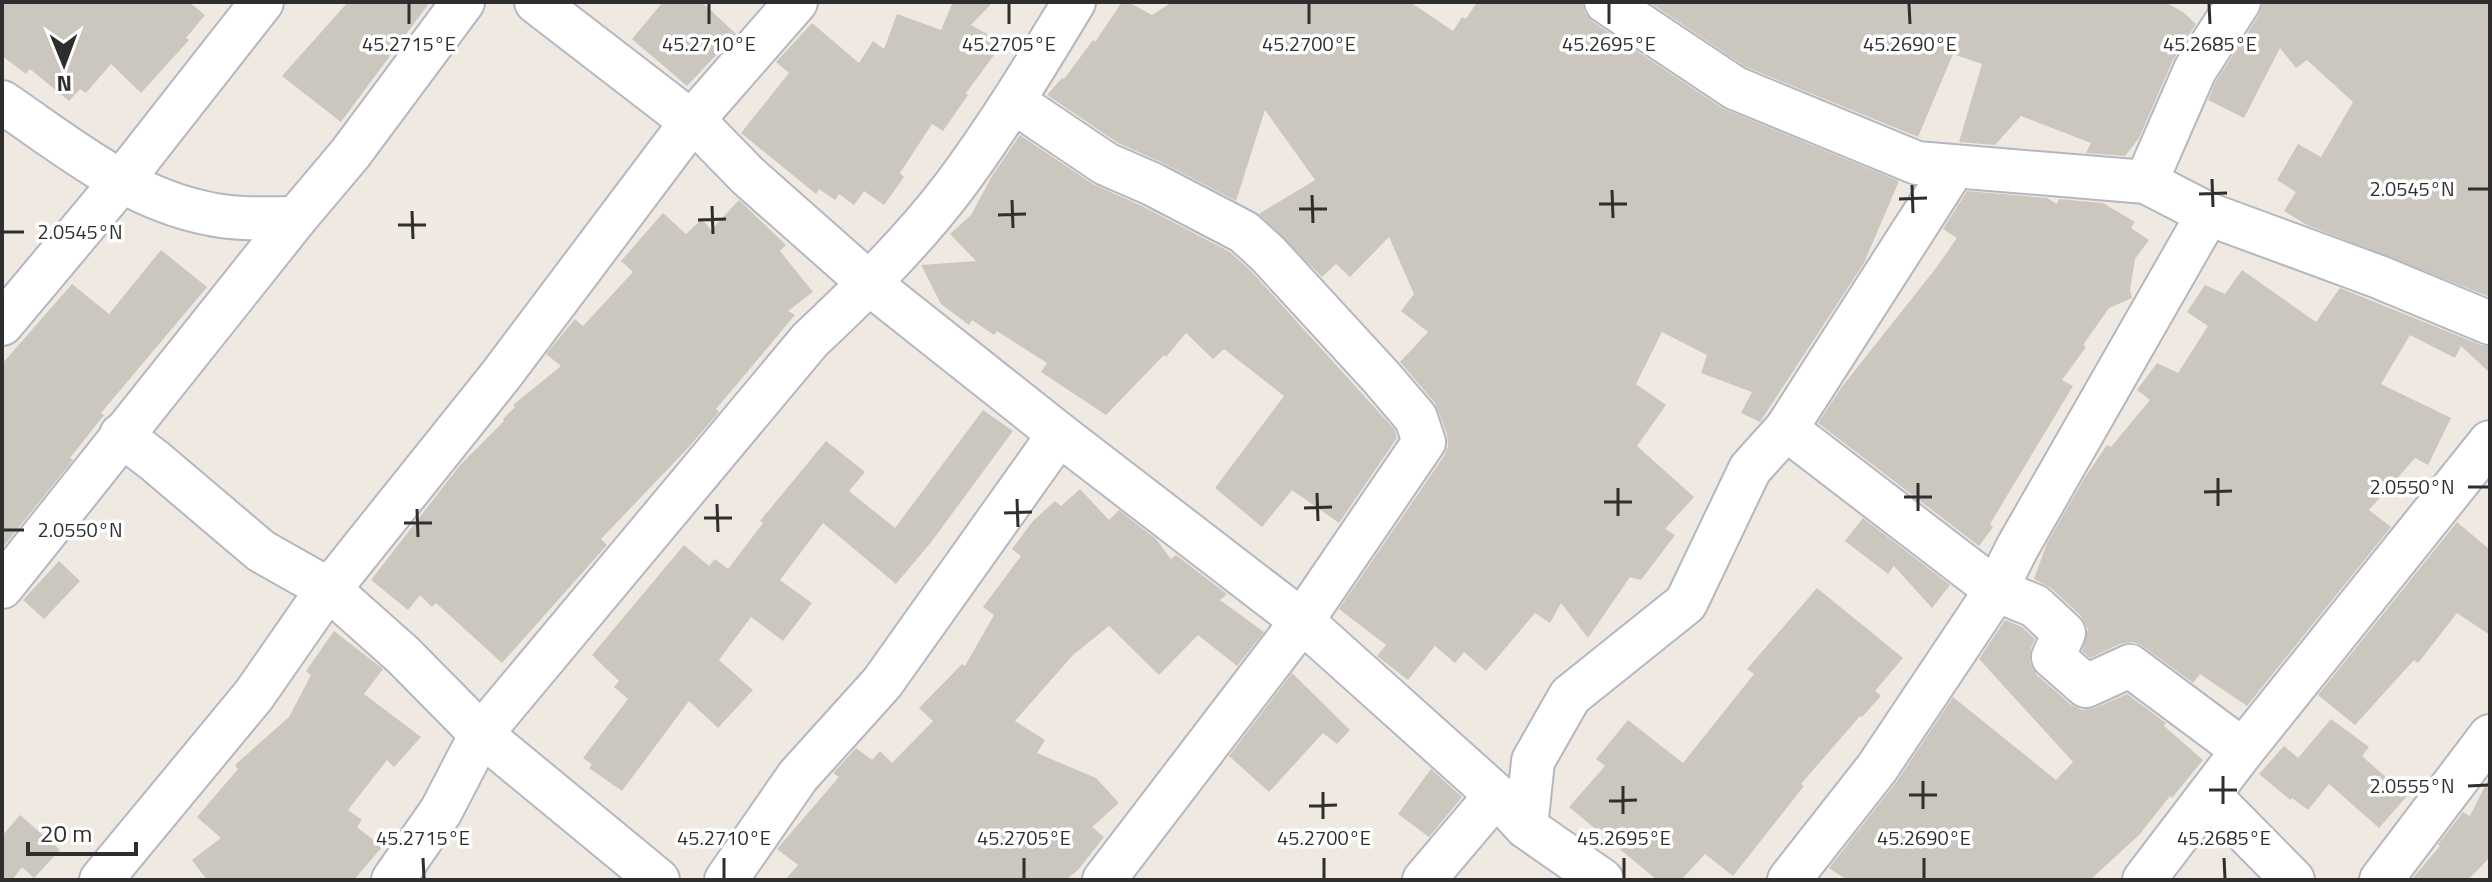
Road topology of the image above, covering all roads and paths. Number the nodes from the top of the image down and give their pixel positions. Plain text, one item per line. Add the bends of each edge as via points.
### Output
1 (262, 2) edge
2 (463, 2) edge
3 (536, 2) edge
4 (796, 2) edge
5 (1074, 2) edge
6 (1606, 2) edge
7 (2239, 2) edge
8 (2, 102) edge
9 (1014, 102) junction
10 (692, 121) junction
11 (1954, 167) junction
12 (2146, 182) junction
13 (120, 183) junction
14 (2208, 214) junction
15 (296, 218) junction
16 (870, 284) junction
17 (2490, 323) edge
18 (2, 324) edge
19 (1786, 429) junction
20 (1059, 434) junction
21 (121, 435) junction
22 (2490, 442) edge
23 (2, 587) edge
24 (330, 590) junction
25 (1996, 590) junction
26 (1302, 621) junction
27 (481, 734) junction
28 (2490, 736) edge
29 (2243, 750) junction
30 (1496, 795) junction
31 (2209, 795) junction
32 (1526, 827) junction
33 (101, 880) edge
34 (393, 880) edge
35 (658, 880) edge
36 (726, 880) edge
37 (1104, 880) edge
38 (1424, 880) edge
39 (1602, 880) edge
40 (1789, 880) edge
41 (2144, 880) edge
42 (2293, 880) edge
43 (2381, 880) edge

1 - 13 street
2 - 15 street
3 - 10 street
4 - 10 street
5 - 9 street
6 - 11 street via 1735,88 1917,163
7 - 12 street via 2195,70
8 - 13 street
9 - 16 street via 953,188
9 - 26 street via 1106,164 1244,232 1416,418 1424,442
10 - 16 street
10 - 24 street
11 - 12 street
11 - 19 street
12 - 14 street
13 - 15 street via 181,208 214,215
13 - 18 street
14 - 17 street
14 - 25 street
15 - 21 street
16 - 20 street
16 - 27 street via 810,340
19 - 25 street
19 - 32 street via 1750,469 1686,603 1570,696 1533,761
20 - 26 street
20 - 36 street via 882,683 798,776
21 - 23 street
21 - 24 street via 261,551
22 - 29 street
24 - 27 street
24 - 33 street via 254,695
25 - 29 street via 2035,606 2064,633 2053,657 2086,686 2130,666
25 - 40 street via 1877,768
26 - 30 street
26 - 37 street
27 - 34 street via 441,811
27 - 35 street
28 - 43 street
29 - 31 street
30 - 32 street
30 - 38 street
31 - 41 street
31 - 42 street
32 - 39 street

